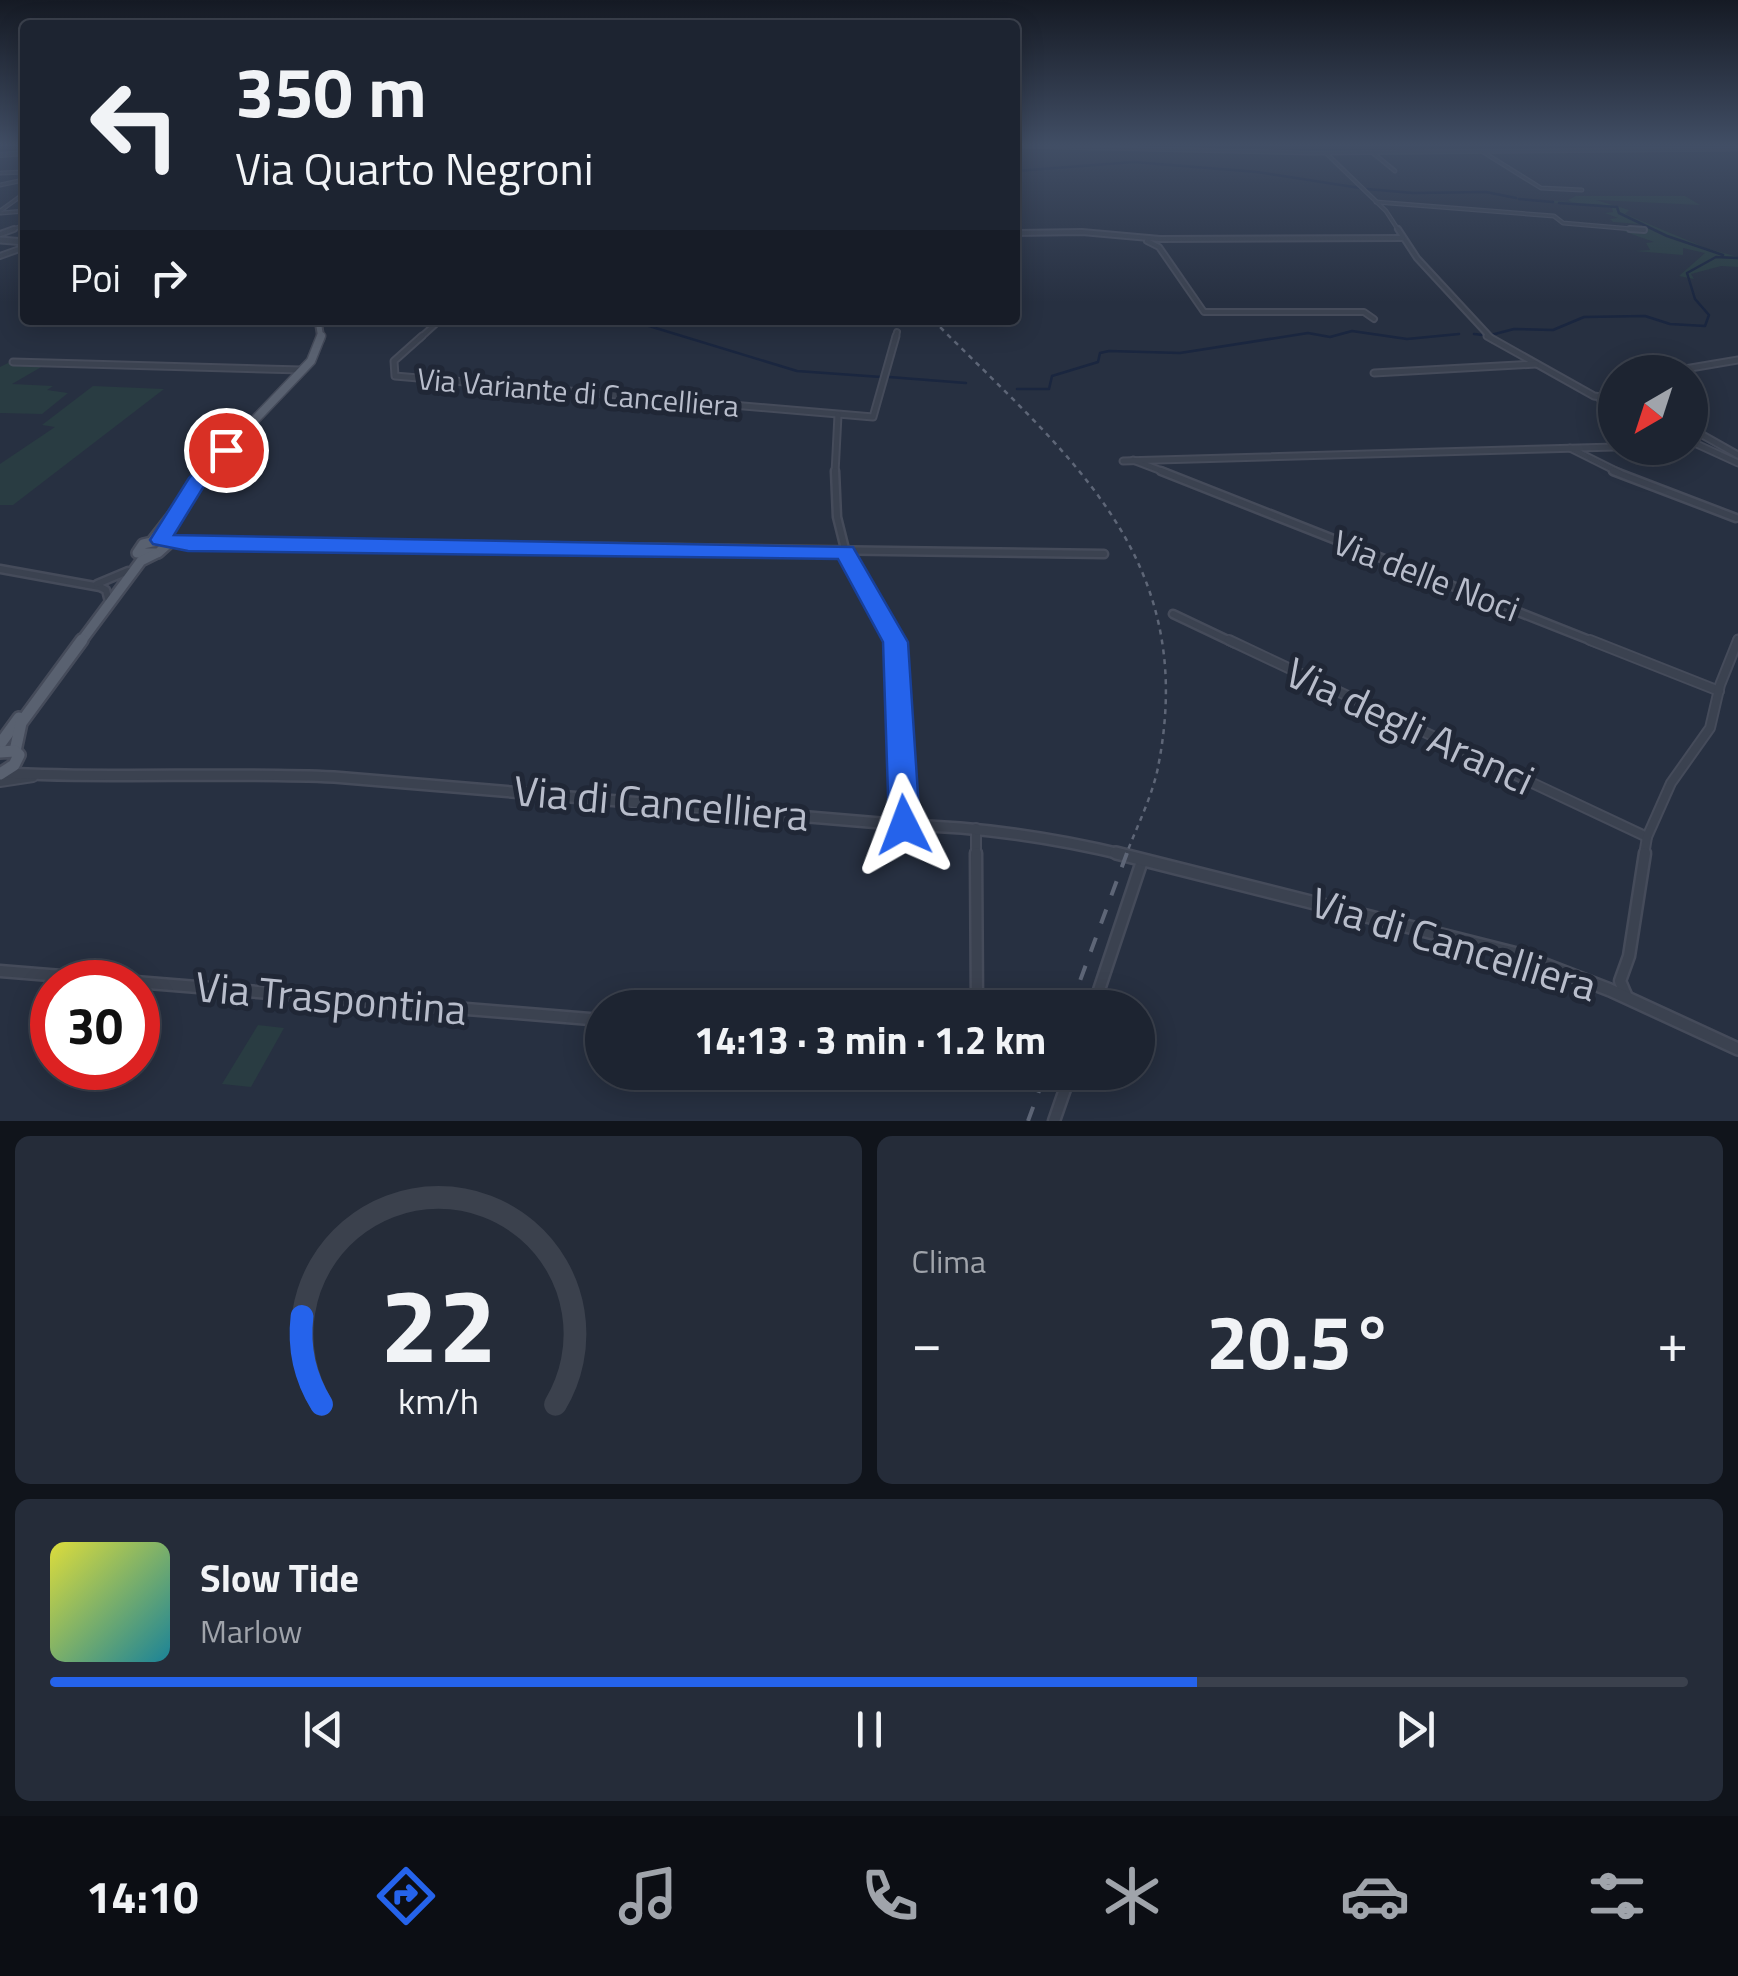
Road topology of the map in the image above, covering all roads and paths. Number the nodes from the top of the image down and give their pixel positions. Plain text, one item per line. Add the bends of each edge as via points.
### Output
1 (20, 197) edge
2 (1371, 197) edge
3 (1376, 202) junction
4 (0, 214) edge
5 (1644, 230) dead end
6 (1020, 234) edge
7 (1132, 236) junction
8 (1403, 238) junction
9 (1374, 319) dead end
10 (319, 325) edge
11 (434, 325) edge
12 (897, 332) dead end
13 (1738, 360) edge
14 (13, 362) dead end
15 (1538, 364) junction
16 (1708, 365) edge
17 (304, 370) junction
18 (1374, 373) dead end
19 (1598, 397) edge
20 (838, 415) junction
21 (1708, 440) edge
22 (1598, 447) edge
23 (1569, 448) junction
24 (1708, 448) edge
25 (1738, 459) edge
26 (1133, 460) junction
27 (1124, 461) dead end
28 (1737, 516) edge
29 (160, 543) junction
30 (846, 552) junction
31 (1104, 554) dead end
32 (0, 570) edge
33 (128, 571) junction
34 (90, 584) junction
35 (108, 598) junction
36 (1173, 614) dead end
37 (1738, 639) edge
38 (1720, 691) junction
39 (0, 744) edge
40 (0, 752) edge
41 (16, 757) junction
42 (1, 776) edge
43 (32, 776) junction
44 (904, 825) junction
45 (976, 827) junction
46 (1647, 838) junction
47 (1142, 860) junction
48 (0, 972) edge
49 (1622, 975) junction
50 (1586, 980) junction
51 (977, 990) edge
52 (1099, 990) edge
53 (1629, 998) junction
54 (585, 1019) edge
55 (1738, 1049) edge
56 (1064, 1090) edge
57 (1054, 1121) edge

1 - 4 street
2 - 3 street
3 - 5 street
3 - 8 street
6 - 7 street
7 - 8 street
7 - 9 street via 1159,248 1204,312 1365,312
8 - 15 street via 1485,334
10 - 17 main road via 321,340
11 - 20 street, Via Variante di Cancelliera via 394,361 395,376
12 - 20 street, Via Variante di Cancelliera via 873,418
13 - 16 street
14 - 17 street
15 - 18 street
15 - 19 street
17 - 29 main road via 198,480
20 - 30 street via 835,516
21 - 25 street
22 - 23 street
23 - 26 street
23 - 28 street via 1602,467
24 - 25 street
26 - 27 street
26 - 38 street, Via delle Noci
29 - 30 street
29 - 33 main road via 138,554
29 - 41 main road via 21,723
30 - 31 street
30 - 44 street via 896,642
32 - 34 street
33 - 34 street
33 - 35 main road
34 - 35 street via 105,589
35 - 39 main road
36 - 46 street, Via degli Aranci
37 - 38 street
38 - 46 street via 1710,728 1671,782
40 - 41 main road
41 - 42 main road
41 - 43 street
42 - 43 street, Via di Cancelliera
43 - 44 street, Via di Cancelliera via 334,777
44 - 45 street, Via di Cancelliera
45 - 47 street, Via di Cancelliera via 1049,836
45 - 51 street
46 - 49 street
47 - 50 street, Via di Cancelliera via 1482,944
47 - 52 street
48 - 54 street, Via Traspontina
49 - 50 street
49 - 53 street
50 - 53 street, Via di Cancelliera
53 - 55 street, Via di Cancelliera
56 - 57 street

